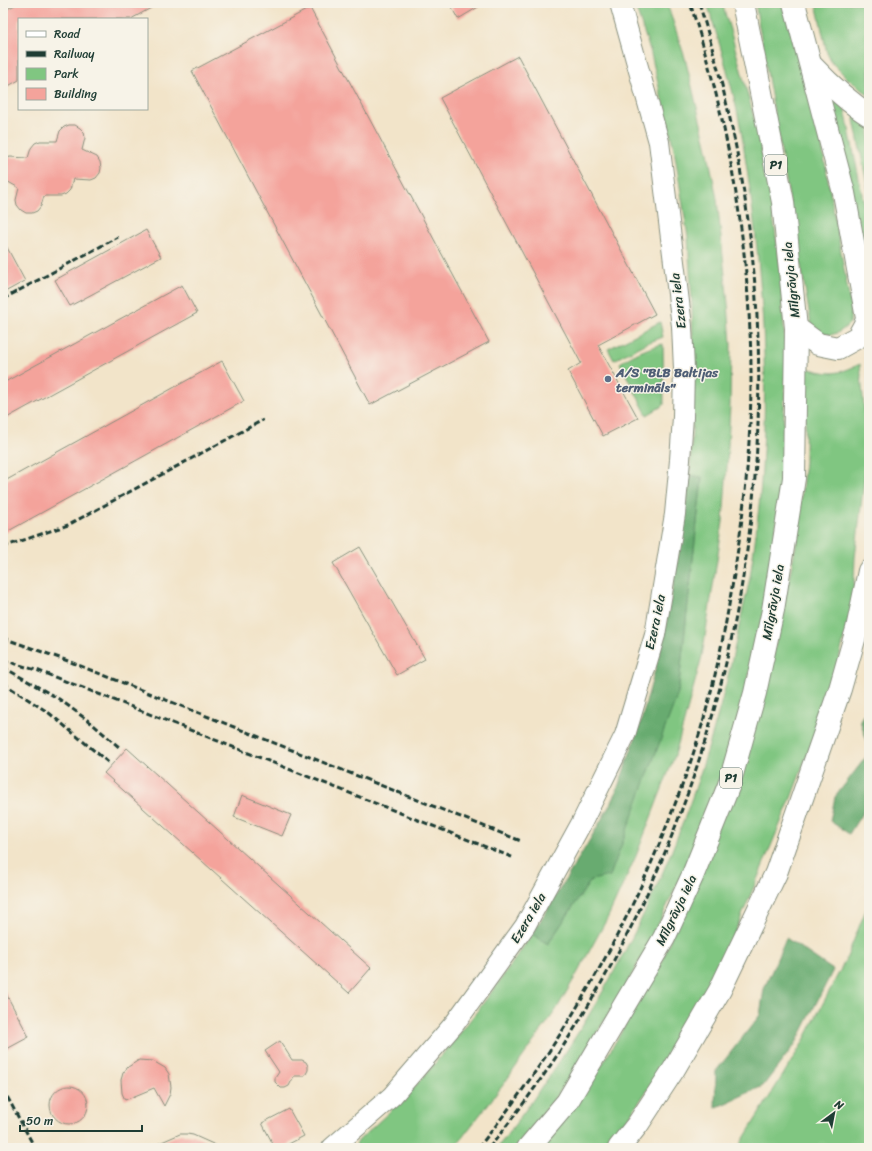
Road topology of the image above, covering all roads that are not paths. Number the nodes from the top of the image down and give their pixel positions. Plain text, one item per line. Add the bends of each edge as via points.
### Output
1 (620, 3) edge
2 (743, 3) edge
3 (794, 3) edge
4 (811, 64) junction
5 (869, 115) edge
6 (869, 322) edge
7 (796, 328) junction
8 (869, 571) edge
9 (332, 1148) edge
10 (528, 1148) edge
11 (619, 1148) edge

1 - 9 street, Ezera iela via 659,142 684,369 675,514 655,635 625,735 582,822 525,926 455,1023 392,1096
2 - 7 main road, Mīlgrāvja iela / P1 via 783,202
3 - 4 main road
4 - 5 main road via 835,90
4 - 6 main road via 844,193
6 - 7 main road via 858,337 838,348 818,344
7 - 10 main road, Mīlgrāvja iela / P1 via 794,478 773,610 755,693 729,785 664,938 567,1102
8 - 11 main road via 857,629 840,689 776,873 720,990 674,1069

